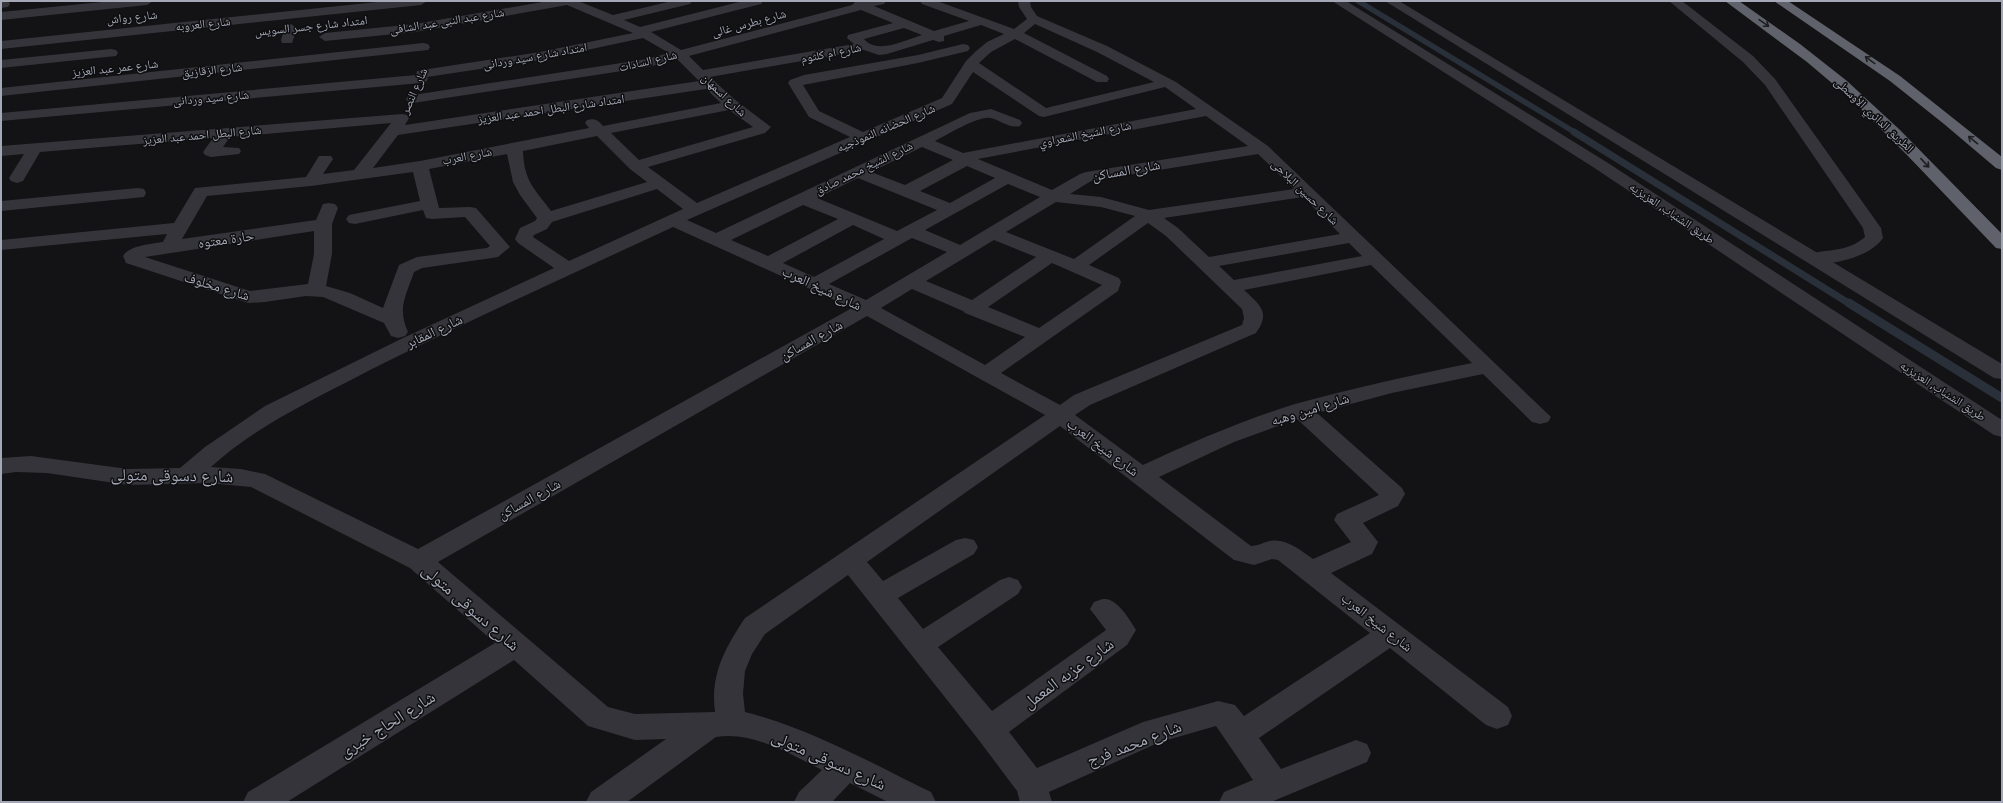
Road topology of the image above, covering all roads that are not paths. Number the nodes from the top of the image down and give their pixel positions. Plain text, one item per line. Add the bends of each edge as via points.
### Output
1 (33, 1) edge
2 (143, 1) edge
3 (147, 1) edge
4 (421, 1) edge
5 (686, 1) edge
6 (757, 1) edge
7 (833, 1) edge
8 (880, 1) edge
9 (926, 1) edge
10 (1024, 1) edge
11 (1338, 1) edge
12 (1391, 1) edge
13 (1675, 1) edge
14 (1731, 1) edge
15 (1780, 1) edge
16 (572, 2) edge
17 (857, 3) edge
18 (3, 6) edge
19 (407, 12) edge
20 (772, 17) dead end
21 (614, 19) junction
22 (1033, 19) junction
23 (981, 21) junction
24 (905, 24) junction
25 (321, 25) dead end
26 (306, 26) dead end
27 (275, 30) dead end
28 (643, 32) junction
29 (1014, 33) junction
30 (935, 36) junction
31 (324, 41) joint
32 (23, 43) junction
33 (119, 44) junction
34 (1, 46) edge
35 (868, 46) junction
36 (423, 47) junction
37 (680, 48) junction
38 (963, 48) junction
39 (13, 55) dead end
40 (975, 59) junction
41 (1126, 61) junction
42 (1, 64) edge
43 (101, 64) dead end
44 (1084, 70) junction
45 (422, 76) junction
46 (1102, 78) dead end
47 (705, 79) junction
48 (1, 81) edge
49 (1166, 82) junction
50 (1, 92) edge
51 (413, 100) junction
52 (577, 105) junction
53 (732, 105) junction
54 (1209, 111) junction
55 (1, 117) edge
56 (402, 118) junction
57 (1015, 123) dead end
58 (393, 131) junction
59 (599, 131) junction
60 (225, 133) junction
61 (862, 139) junction
62 (921, 141) junction
63 (515, 147) junction
64 (35, 148) junction
65 (1262, 149) junction
66 (233, 150) dead end
67 (1, 151) edge
68 (896, 153) junction
69 (326, 159) dead end
70 (964, 159) junction
71 (2002, 165) edge
72 (420, 166) junction
73 (636, 166) junction
74 (856, 172) junction
75 (778, 174) junction
76 (359, 175) junction
77 (17, 178) dead end
78 (1007, 178) junction
79 (311, 181) junction
80 (660, 183) junction
81 (905, 192) junction
82 (1306, 192) junction
83 (138, 193) dead end
84 (810, 194) junction
85 (1053, 197) junction
86 (429, 204) junction
87 (1, 206) edge
88 (951, 209) junction
89 (694, 210) junction
90 (1148, 215) junction
91 (546, 218) junction
92 (355, 219) dead end
93 (852, 219) junction
94 (673, 220) junction
95 (180, 228) junction
96 (992, 233) junction
97 (905, 235) junction
98 (1352, 237) junction
99 (524, 239) junction
100 (716, 240) junction
101 (2002, 244) edge
102 (1, 245) edge
103 (169, 247) junction
104 (501, 247) junction
105 (962, 252) junction
106 (1050, 256) junction
107 (1373, 258) junction
108 (1815, 258) junction
109 (133, 259) joint
110 (769, 263) junction
111 (1204, 263) junction
112 (1076, 266) junction
113 (568, 269) junction
114 (912, 282) junction
115 (815, 284) junction
116 (1229, 286) junction
117 (316, 290) junction
118 (867, 308) junction
119 (972, 309) junction
120 (392, 319) junction
121 (1040, 336) junction
122 (410, 342) junction
123 (1487, 367) junction
124 (2002, 373) edge
125 (986, 374) junction
126 (1300, 410) junction
127 (1059, 414) junction
128 (1540, 417) dead end
129 (2002, 430) edge
130 (1, 466) edge
131 (186, 476) junction
132 (1141, 476) junction
133 (965, 547) dead end
134 (850, 559) junction
135 (419, 561) junction
136 (1310, 570) junction
137 (1010, 587) dead end
138 (880, 596) junction
139 (1104, 609) dead end
140 (1391, 633) junction
141 (515, 645) junction
142 (920, 646) junction
143 (1497, 716) dead end
144 (720, 724) junction
145 (989, 730) junction
146 (1240, 735) junction
147 (1356, 753) dead end
148 (847, 766) junction
149 (1275, 786) junction
150 (1034, 794) edge
151 (259, 802) edge
152 (602, 802) edge
153 (810, 802) edge
154 (920, 802) edge
155 (1235, 802) edge

1 - 18 street
2 - 3 street
2 - 18 street
2 - 33 street via 131,17
4 - 19 street
5 - 21 street
6 - 28 street, امتداد شارع سيد وردانى
7 - 20 street, شارع بطرس غالى
8 - 17 street, شارع السادات
9 - 23 street
10 - 22 street
11 - 129 street, طريق الشنباب, العزيزيه via 1602,166
12 - 108 street
13 - 108 street via 1748,59 1770,82 1872,228 1874,238 1866,247 1854,253
14 -> 101 highway, الطريق الدائري الأوسطى via 1810,57 1856,96 1903,140
71 -> 15 highway via 1910,89 1868,58
16 - 19 street, شارع عبد النبى عبد الشافى
16 - 21 street, شارع اسمهان
17 - 24 street
17 - 37 street, شارع السادات
19 - 25 street, امتداد شارع جسر السويس
19 - 31 street, شارع عبد النبى عبد الشافى
19 - 33 street, شارع العروبه
19 - 36 street, شارع النصر
21 - 28 street, شارع اسمهان
22 - 29 street, شارع الحضانه النموذجيه
22 - 41 street, شارع حسين البلاحى
23 - 29 street
23 - 30 street, شارع ام كلثوم
24 - 30 street
24 - 35 street via 853,38
26 - 27 street, امتداد شارع جسر السويس via 289,34
28 - 37 street, شارع اسمهان via 666,45
28 - 45 street, امتداد شارع سيد وردانى via 540,56
29 - 40 street, شارع الحضانه النموذجيه via 991,45
29 - 44 street
30 - 35 street, شارع ام كلثوم via 887,50 879,51
30 - 38 street
31 - 48 street, شارع عمر عبد العزيز
32 - 33 street, شارع العروبه
32 - 34 street, شارع العروبه
32 - 39 street
33 - 42 street
33 - 43 street
35 - 47 street, شارع ام كلثوم
36 - 45 street, شارع النصر via 426,57
36 - 50 street, شارع الزقازيق
37 - 47 street, شارع اسمهان
37 - 51 street, شارع السادات via 631,66
38 - 40 street
38 - 61 street via 797,82 795,85 814,114
40 - 49 street via 1044,113
40 - 61 street, شارع الحضانه النموذجيه via 947,101
41 - 44 street
41 - 49 street, شارع حسين البلاحى
44 - 46 street
45 - 51 street, شارع النصر
45 - 55 street, شارع سيد وردانى
47 - 52 street, امتداد شارع البطل احمد عبد العزيز
47 - 53 street, شارع اسمهان
49 - 54 street, شارع حسين البلاحى
51 - 56 street, شارع النصر
52 - 58 street, امتداد شارع البطل احمد عبد العزيز
52 - 59 street
53 - 59 street, شارع العرب
53 - 73 street, شارع اسمهان via 763,129
54 - 65 street, شارع حسين البلاحى
54 - 70 street, شارع الشيخ الشعراوي
56 - 58 street, شارع النصر
56 - 60 street, شارع البطل احمد عبد العزيز
57 - 62 street, شارع الشيخ محمد صادق via 991,113 982,114
58 - 76 street, شارع النصر
59 - 63 street, شارع العرب
59 - 73 street
60 - 64 street, شارع البطل احمد عبد العزيز
60 - 66 street via 211,152
61 - 68 street
61 - 75 street, شارع الحضانه النموذجيه
62 - 68 street, شارع الشيخ محمد صادق
62 - 70 street
63 - 72 street, شارع العرب
63 - 91 street via 517,174 523,187
64 - 67 street, شارع البطل احمد عبد العزيز
64 - 77 street
65 - 82 street, شارع حسين البلاحى
65 - 85 street, شارع المساكن via 1096,174 1078,181
68 - 74 street, شارع الشيخ محمد صادق
69 - 79 street
70 - 78 street
70 - 81 street, شارع الشيخ الشعراوي
72 - 76 street, شارع العرب
72 - 86 street
73 - 80 street
74 - 81 street
74 - 84 street, شارع الشيخ محمد صادق
75 - 84 street
75 - 89 street, شارع الحضانه النموذجيه
76 - 79 street, شارع العرب
78 - 85 street
78 - 88 street
79 - 95 street, شارع العرب via 201,192
80 - 89 street
80 - 91 street via 573,217
81 - 88 street
82 - 90 street
82 - 98 street, شارع حسين البلاحى
83 - 87 street
84 - 93 street
84 - 100 street, شارع الشيخ محمد صادق
85 - 90 street via 1101,202
85 - 96 street, شارع المساكن
86 - 92 street
86 - 104 street via 433,215 470,212
88 - 97 street
89 - 94 street, شارع المقابر
90 - 111 street via 1172,232
90 - 112 street
91 - 99 street via 541,225 526,232
93 - 97 street
93 - 110 street
94 - 100 street, شارع شيخ العرب
94 - 113 street, شارع المقابر
95 - 102 street
95 - 103 street
96 - 105 street, شارع المساكن
96 - 106 street
97 - 105 street
97 - 115 street
98 - 107 street, شارع حسين البلاحى
98 - 111 street
99 - 104 street
99 - 113 street
100 - 110 street, شارع شيخ العرب
103 - 109 street, حارة معتوه via 138,252 132,256
103 - 117 street, حارة معتوه via 326,216 323,254
104 - 120 street via 492,252 417,263 406,269 393,306
105 - 114 street, شارع المساكن
106 - 112 street
106 - 119 street
107 - 116 street
107 - 123 street, شارع حسين البلاحى
108 - 124 street
109 - 117 street, شارع مخلوف via 248,297 268,297 298,290
110 - 115 street, شارع شيخ العرب
111 - 116 street
112 - 121 street via 1108,279 1112,282 1111,287
113 - 122 street, شارع المقابر
114 - 118 street, شارع المساكن
114 - 119 street
115 - 118 street, شارع شيخ العرب
116 - 127 street via 1255,314 1254,322 1249,329 1082,400
117 - 120 street, شارع مخلوف via 330,292
118 - 125 street, شارع شيخ العرب
118 - 135 street, شارع المساكن
119 - 121 street
120 - 122 street via 398,333
121 - 125 street
122 - 131 street, شارع المقابر via 274,412 224,444
123 - 126 street, شارع امين وهبه via 1379,389
123 - 128 street, شارع حسين البلاحى
125 - 127 street, شارع شيخ العرب
126 - 132 street, شارع امين وهبه via 1236,432
126 - 136 street via 1393,494 1389,500 1346,520 1365,542 1363,547
127 - 132 street, شارع شيخ العرب
127 - 134 street
130 - 131 street, شارع دسوقى متولى via 22,463 133,477
131 - 135 street, شارع دسوقى متولى via 237,475 257,480
132 - 136 street, شارع شيخ العرب via 1248,556 1279,549
133 - 138 street
134 - 138 street
134 - 144 street via 754,626 740,648 730,672
135 - 141 street, شارع دسوقى متولى
136 - 140 street, شارع شيخ العرب
137 - 142 street
138 - 142 street
139 - 145 street, شارع عزبه المعمل via 1122,630 1117,637
140 - 143 street, شارع شيخ العرب
140 - 146 street
141 - 144 street, شارع دسوقى متولى via 599,717 635,727
141 - 151 street, شارع الحاج خيرى
142 - 145 street
144 - 148 street, شارع دسوقى متولى via 780,735
144 - 152 street
145 - 150 street
146 - 149 street, شارع محمد فرج
146 - 150 street, شارع محمد فرج via 1224,714 1154,731
147 - 149 street
148 - 153 street
148 - 154 street, شارع دسوقى متولى
149 - 155 street

